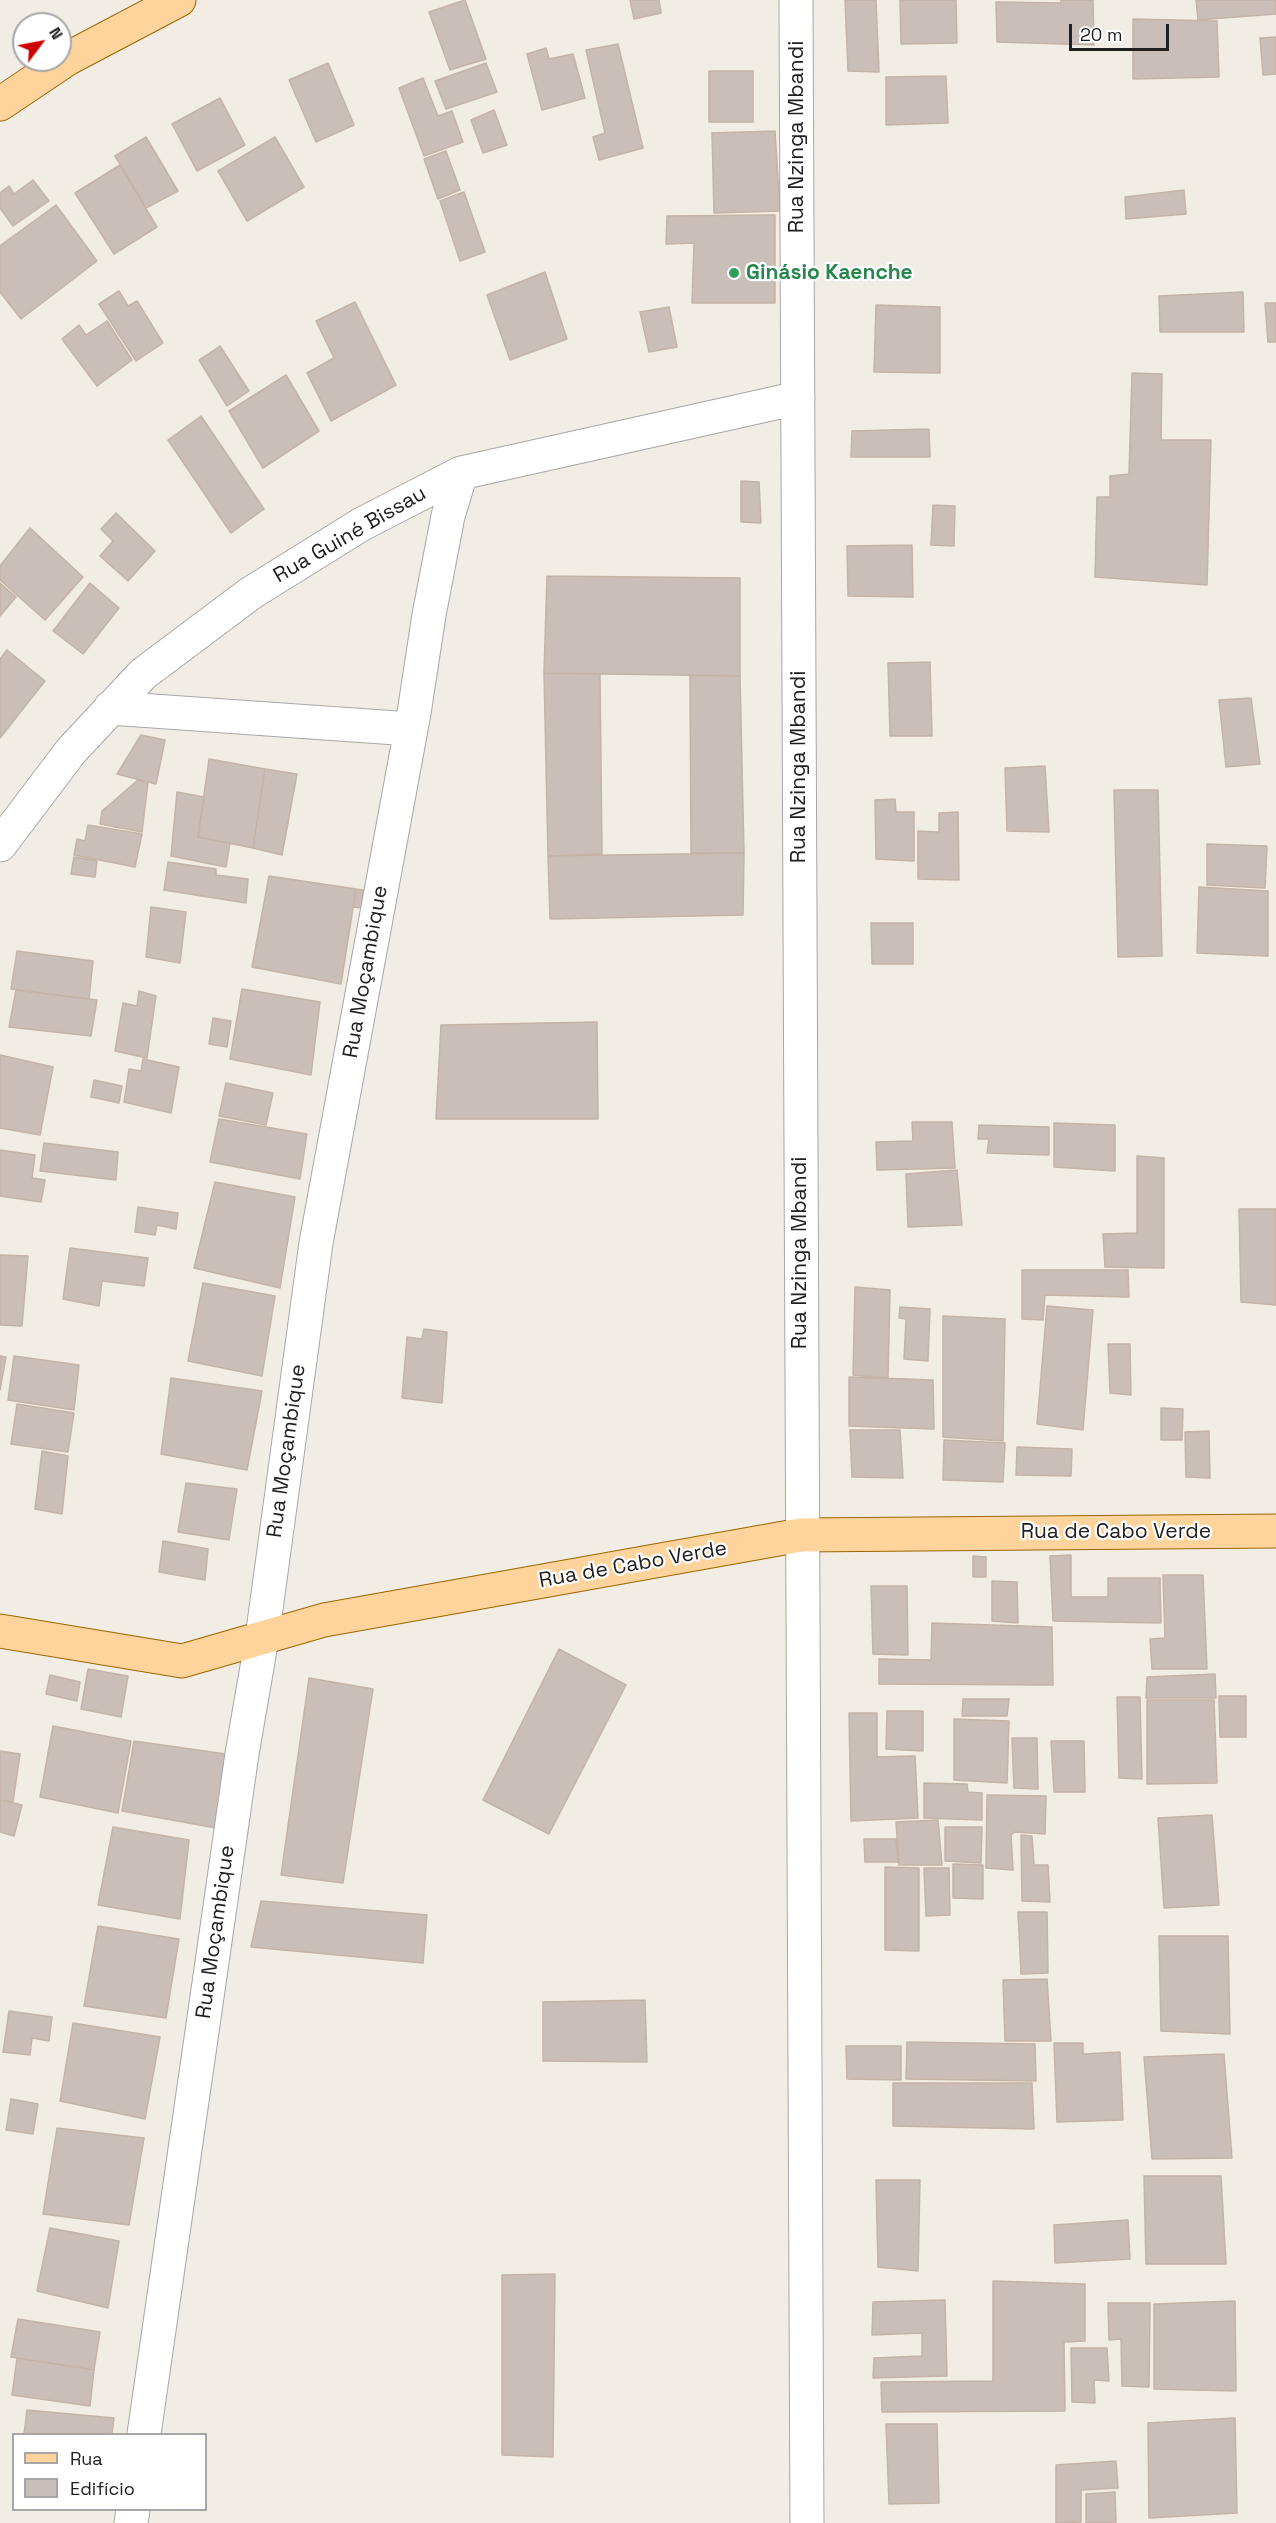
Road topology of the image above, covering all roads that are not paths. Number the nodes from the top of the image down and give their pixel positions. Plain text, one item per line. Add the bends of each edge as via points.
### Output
1 (179, 0) edge
2 (796, 0) edge
3 (0, 104) edge
4 (798, 398) junction
5 (460, 473) junction
6 (110, 708) junction
7 (411, 729) junction
8 (0, 845) edge
9 (1276, 1531) edge
10 (801, 1534) junction
11 (0, 1631) edge
12 (262, 1638) junction
13 (144, 2433) edge
14 (807, 2523) edge

1 - 3 main road via 67,59
2 - 4 street, Rua Nzinga Mbandi
4 - 5 street, Rua Guiné Bissau
4 - 10 street, Rua Nzinga Mbandi
5 - 6 street, Rua Guiné Bissau via 362,524 251,593 143,675
5 - 7 street, Rua Moçambique via 429,615
6 - 7 street
6 - 8 street, Rua Guiné Bissau via 71,751
7 - 12 street, Rua Moçambique via 316,1243
9 - 10 main road, Rua de Cabo Verde
10 - 12 main road, Rua de Cabo Verde via 324,1620
10 - 14 street, Rua Nzinga Mbandi
11 - 12 main road, Rua de Cabo Verde via 182,1661
12 - 13 street, Rua Moçambique

